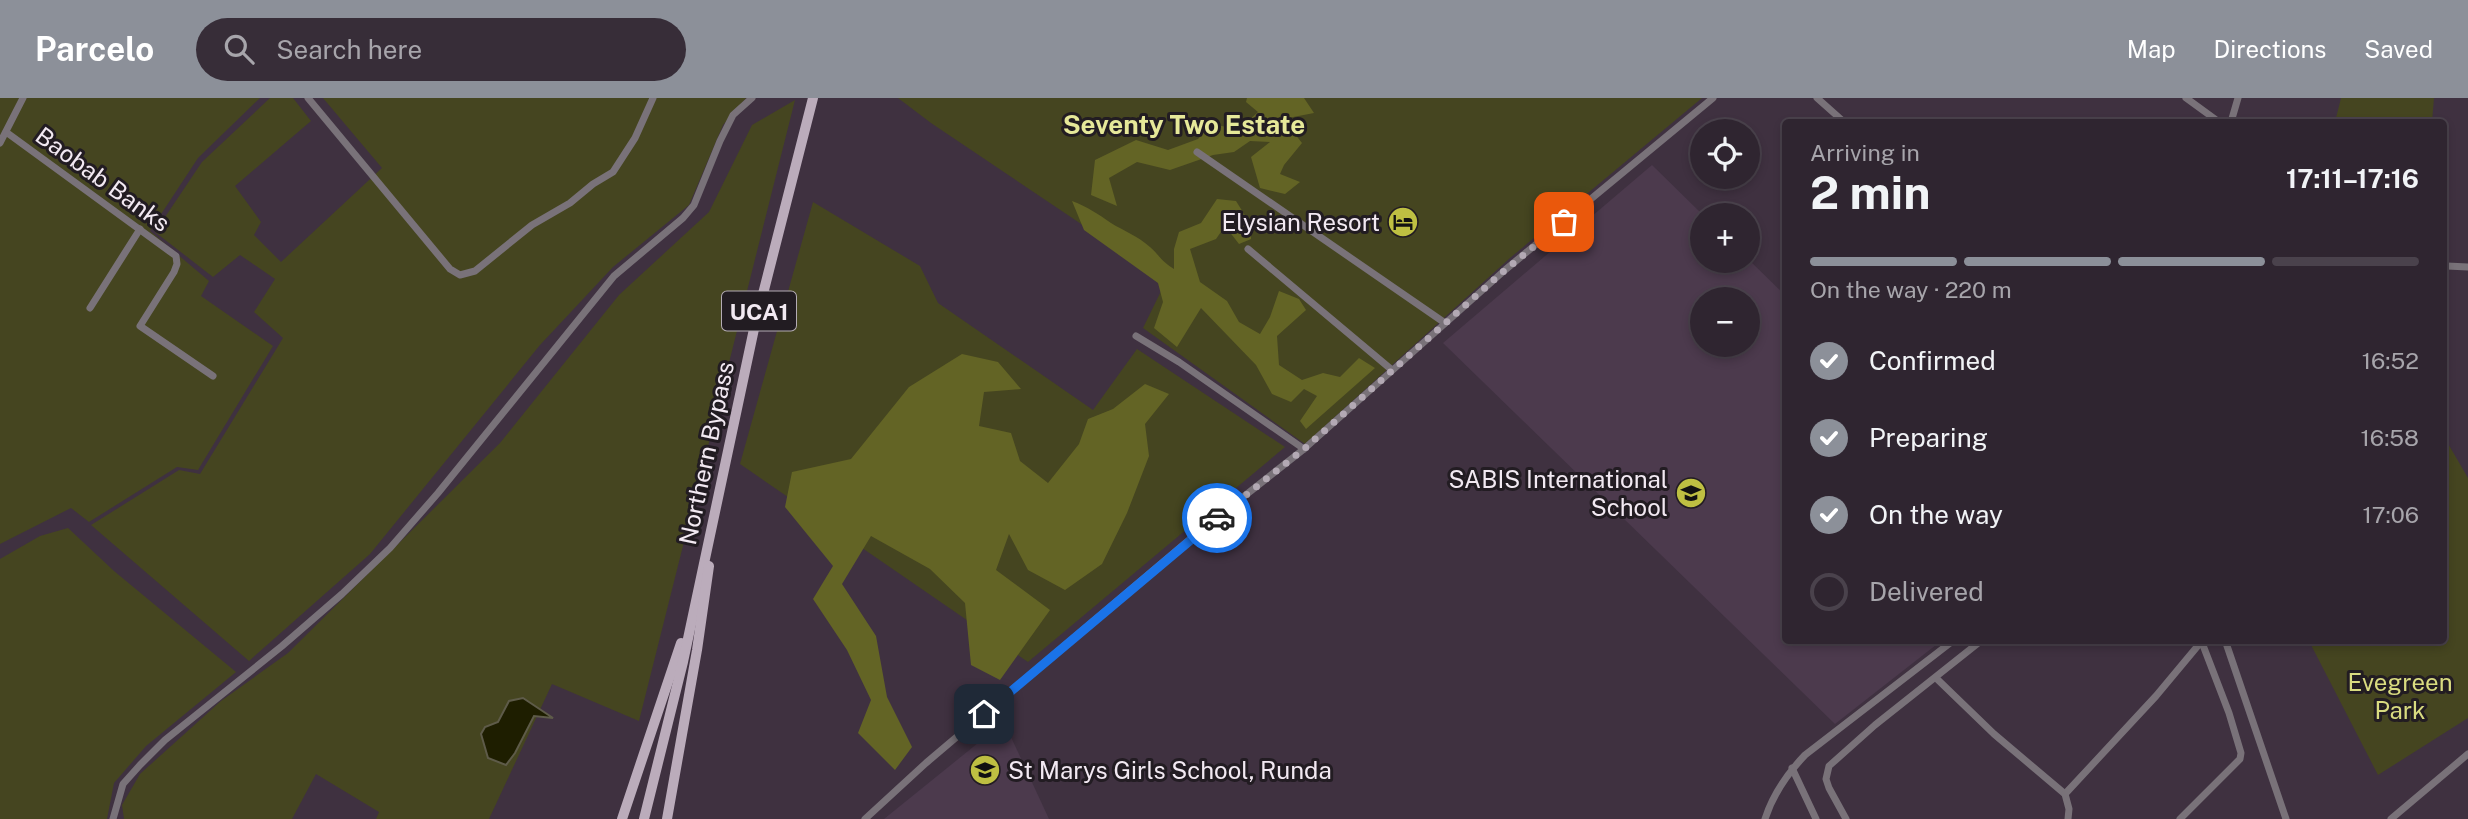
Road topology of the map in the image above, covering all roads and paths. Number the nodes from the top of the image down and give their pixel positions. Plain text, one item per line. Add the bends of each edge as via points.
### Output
1 (23, 98) edge
2 (308, 98) edge
3 (653, 98) edge
4 (752, 98) edge
5 (813, 98) edge
6 (1713, 98) edge
7 (1817, 98) edge
8 (2186, 98) edge
9 (2238, 98) edge
10 (1841, 119) edge
11 (2215, 119) edge
12 (2232, 119) edge
13 (6, 132) junction
14 (0, 143) edge
15 (1197, 152) dead end
16 (140, 229) junction
17 (1248, 249) dead end
18 (2447, 265) edge
19 (2468, 267) edge
20 (90, 308) dead end
21 (1444, 323) junction
22 (1136, 337) dead end
23 (1392, 370) junction
24 (213, 376) dead end
25 (1304, 449) junction
26 (712, 525) junction
27 (693, 612) junction
28 (1949, 644) edge
29 (1977, 644) edge
30 (2199, 644) edge
31 (2202, 644) edge
32 (2226, 644) edge
33 (1936, 678) junction
34 (2468, 754) edge
35 (1793, 768) junction
36 (2065, 794) junction
37 (113, 819) edge
38 (622, 819) edge
39 (644, 819) edge
40 (667, 819) edge
41 (864, 819) edge
42 (1765, 819) edge
43 (1816, 819) edge
44 (1846, 819) edge
45 (2068, 819) edge
46 (2180, 819) edge
47 (2286, 819) edge
48 (2391, 819) edge

1 - 13 street
2 - 3 street via 450,269 460,275 475,271 532,225 613,172
4 - 37 street via 733,116 694,205 683,218 614,276 390,548 312,620 164,740 123,784
5 - 26 main road, Northern Bypass / UCA1 via 754,329
6 - 21 street
7 - 10 street
8 - 11 street
9 - 12 street
13 - 14 street
13 - 16 street, Baobab Banks
15 - 21 street
16 - 20 street
16 - 24 street, Baobab Banks via 178,260 140,326
17 - 23 street
18 - 19 street
21 - 23 street
22 - 25 street
23 - 25 street
25 - 41 street via 1195,536
26 - 27 main road, Northern Bypass / UCA1
26 - 40 main road via 706,595
27 - 38 main road
27 - 39 main road, Northern Bypass / UCA1
28 - 35 street
29 - 33 street
30 - 36 street
31 - 46 street via 2241,756
32 - 47 street
33 - 36 street
33 - 44 street via 1829,766 1826,779
34 - 48 street
35 - 42 street via 1774,795
35 - 43 street
36 - 45 street

